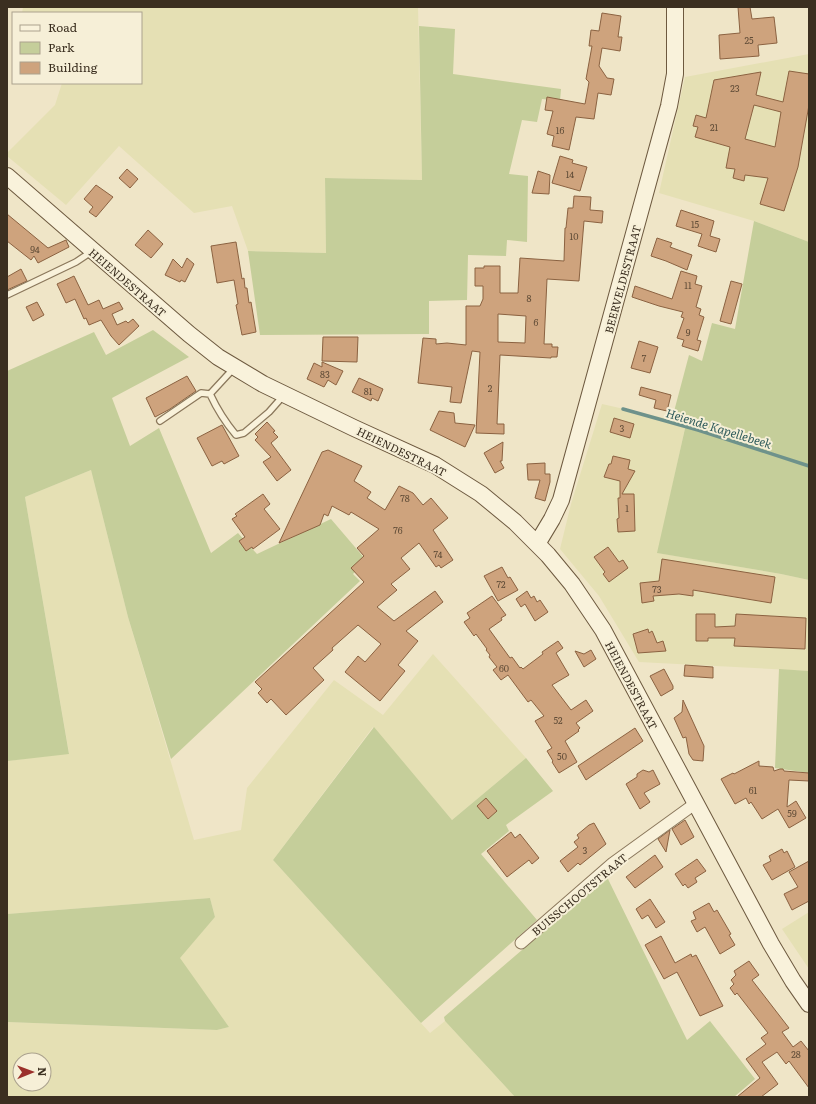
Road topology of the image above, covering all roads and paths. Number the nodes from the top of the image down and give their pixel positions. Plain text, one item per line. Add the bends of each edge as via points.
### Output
1 (675, 7) edge
2 (7, 176) edge
3 (93, 251) junction
4 (7, 295) edge
5 (235, 367) junction
6 (210, 394) junction
7 (284, 394) junction
8 (160, 420) dead end
9 (537, 544) junction
10 (696, 803) junction
11 (521, 943) dead end
12 (809, 1004) edge

1 - 9 main road, BEERVELDESTRAAT via 675,74 669,106 561,500
2 - 3 main road, HEIENDESTRAAT
3 - 4 lane via 76,262
3 - 5 main road, HEIENDESTRAAT via 189,334
5 - 6 lane
5 - 7 main road, HEIENDESTRAAT
6 - 7 lane via 236,435 244,433 269,412
6 - 8 lane via 201,393
7 - 9 main road, HEIENDESTRAAT via 435,465 481,494
9 - 10 main road, HEIENDESTRAAT via 572,584 603,630
10 - 11 street, BUISSCHOOTSTRAAT via 613,863
10 - 12 main road, HEIENDESTRAAT via 772,944

